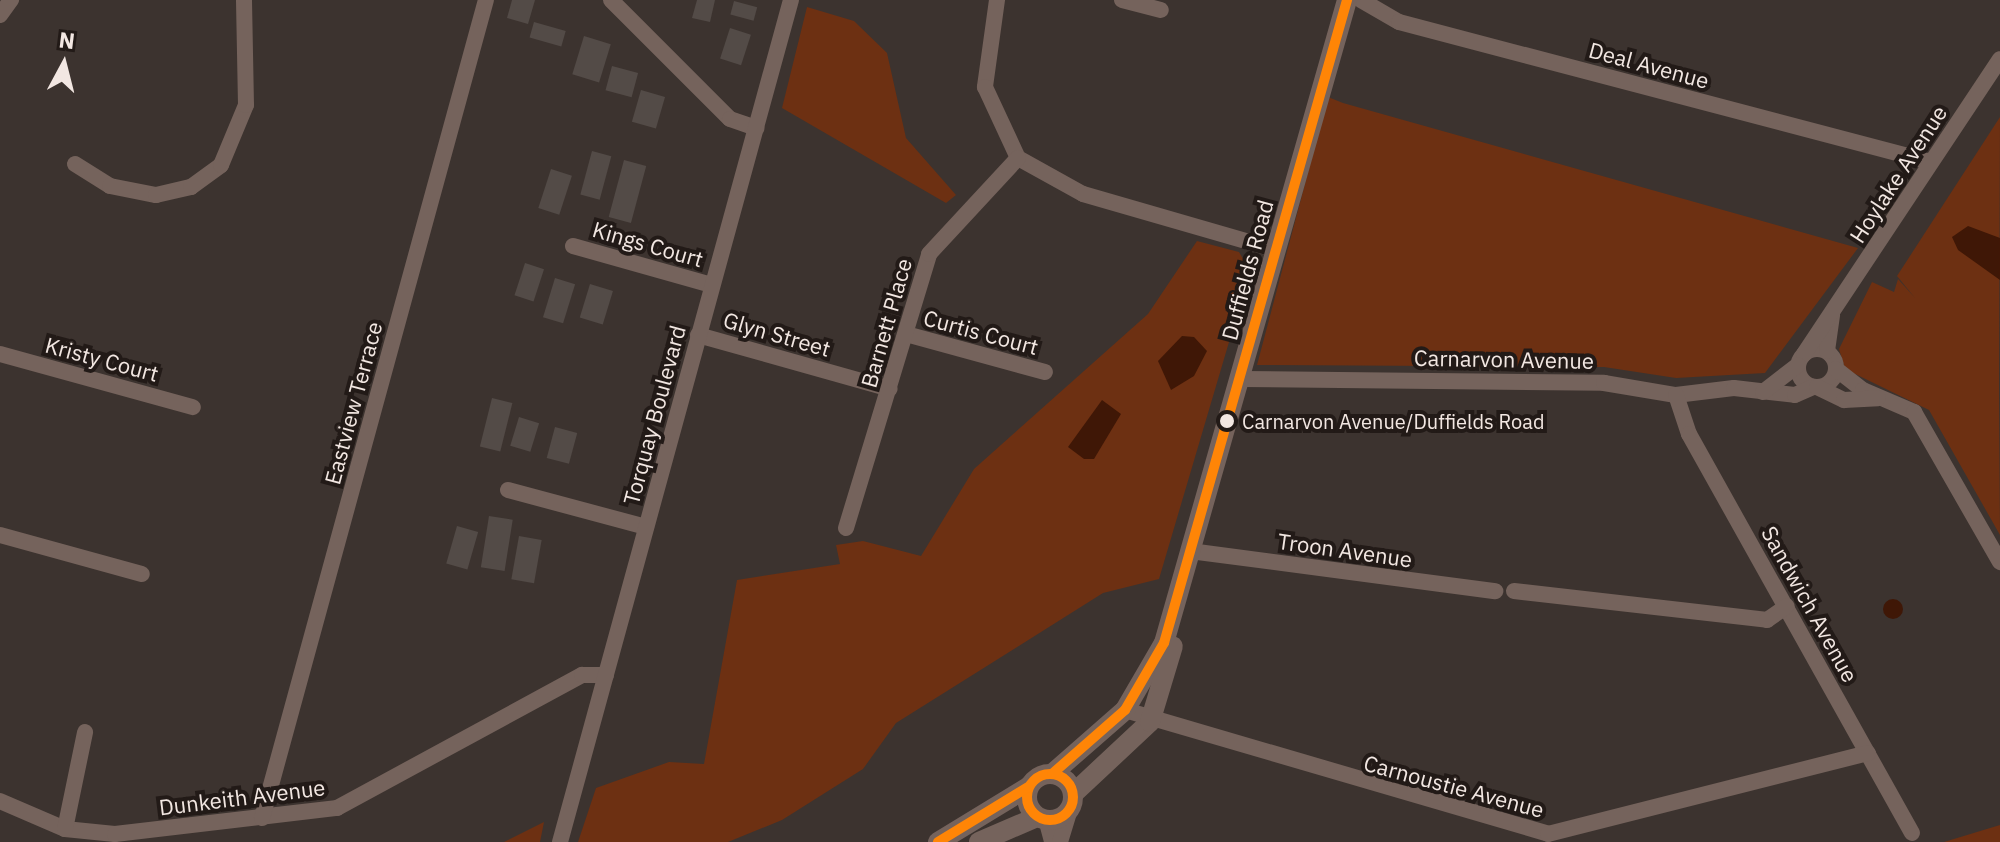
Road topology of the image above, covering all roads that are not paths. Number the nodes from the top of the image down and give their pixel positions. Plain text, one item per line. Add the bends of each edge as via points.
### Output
1 (11, 0) edge
2 (244, 0) edge
3 (486, 0) edge
4 (611, 0) edge
5 (791, 0) edge
6 (997, 0) edge
7 (1122, 0) edge
8 (1347, 0) edge
9 (1361, 0) edge
10 (1161, 10) dead end
11 (0, 15) edge
12 (2000, 59) edge
13 (756, 128) junction
14 (1018, 158) junction
15 (1931, 162) junction
16 (75, 164) dead end
17 (573, 246) dead end
18 (1277, 250) junction
19 (712, 285) junction
20 (1832, 314) junction
21 (906, 334) junction
22 (698, 335) junction
23 (1827, 351) junction
24 (0, 354) edge
25 (1801, 360) junction
26 (1836, 369) junction
27 (1045, 372) dead end
28 (1242, 379) junction
29 (1815, 387) junction
30 (890, 389) junction
31 (1763, 392) junction
32 (1676, 395) junction
33 (1879, 397) junction
34 (193, 407) dead end
35 (508, 490) dead end
36 (646, 527) junction
37 (846, 528) dead end
38 (0, 535) edge
39 (1190, 551) junction
40 (2000, 562) edge
41 (142, 574) dead end
42 (1495, 591) dead end
43 (1514, 591) dead end
44 (1787, 606) junction
45 (606, 675) junction
46 (1125, 710) junction
47 (1150, 722) junction
48 (85, 732) dead end
49 (1868, 753) junction
50 (1052, 774) junction
51 (1028, 787) junction
52 (0, 801) edge
53 (1071, 802) junction
54 (262, 818) junction
55 (1042, 818) junction
56 (65, 829) junction
57 (1912, 833) dead end
58 (560, 842) edge
59 (938, 842) edge
60 (979, 842) edge
61 (1052, 842) edge
62 (1060, 842) edge

1 - 11 street
2 - 16 street via 246,105 221,165 191,187 156,195 110,186
3 - 54 street, Eastview Terrace
4 - 13 street via 730,119
5 - 13 street, Torquay Boulevard
6 - 14 street via 985,87
7 - 10 street
8 - 18 street, Duffields Road
9 - 15 street, Deal Avenue via 1399,22
12 - 15 street, Hoylake Avenue
13 - 19 street, Torquay Boulevard
14 - 18 street via 1083,194
14 - 21 street, Barnett Place via 939,238
15 - 20 street, Hoylake Avenue
17 - 19 street, Kings Court
18 - 28 street, Duffields Road
19 - 22 street, Torquay Boulevard
20 - 23 street, Hoylake Avenue via 1837,323
20 - 25 street, Hoylake Avenue
21 - 27 street, Curtis Court
21 - 30 street, Barnett Place
22 - 30 street, Glyn Street
22 - 36 street, Torquay Boulevard
23 - 25 street
23 - 26 street
24 - 34 street, Kristy Court
25 - 29 street
25 - 31 street
26 - 29 street
26 - 33 street, Carnarvon Avenue
28 - 32 street, Carnarvon Avenue via 1604,383
28 - 39 street, Duffields Road
29 - 31 street, Carnarvon Avenue via 1795,395
29 - 33 street, Carnarvon Avenue via 1844,400
30 - 37 street, Barnett Place
31 - 32 street, Carnarvon Avenue
32 - 44 street, Sandwich Avenue via 1689,434
33 - 40 street, Carnarvon Avenue via 1914,412
35 - 36 street
36 - 45 street, Torquay Boulevard
38 - 41 street
39 - 42 street, Troon Avenue
39 - 46 street, Duffields Road via 1164,643
39 - 47 street, Duffields Road
43 - 44 street via 1767,620
44 - 49 street, Sandwich Avenue
45 - 54 street, Dunkeith Avenue via 582,675 351,803
45 - 58 street, Torquay Boulevard
46 - 47 street, Carnoustie Avenue
46 - 50 street, Duffields Road
47 - 49 street, Carnoustie Avenue via 1548,834
47 - 53 street
48 - 56 street
49 - 57 street, Sandwich Avenue
50 - 51 street, Duffields Road
50 - 53 street
51 - 55 street
51 - 59 street, Duffields Road
52 - 56 street, Dunkeith Avenue
53 - 55 street
53 - 62 street
54 - 56 street, Dunkeith Avenue via 125,833
55 - 60 street
55 - 61 street

